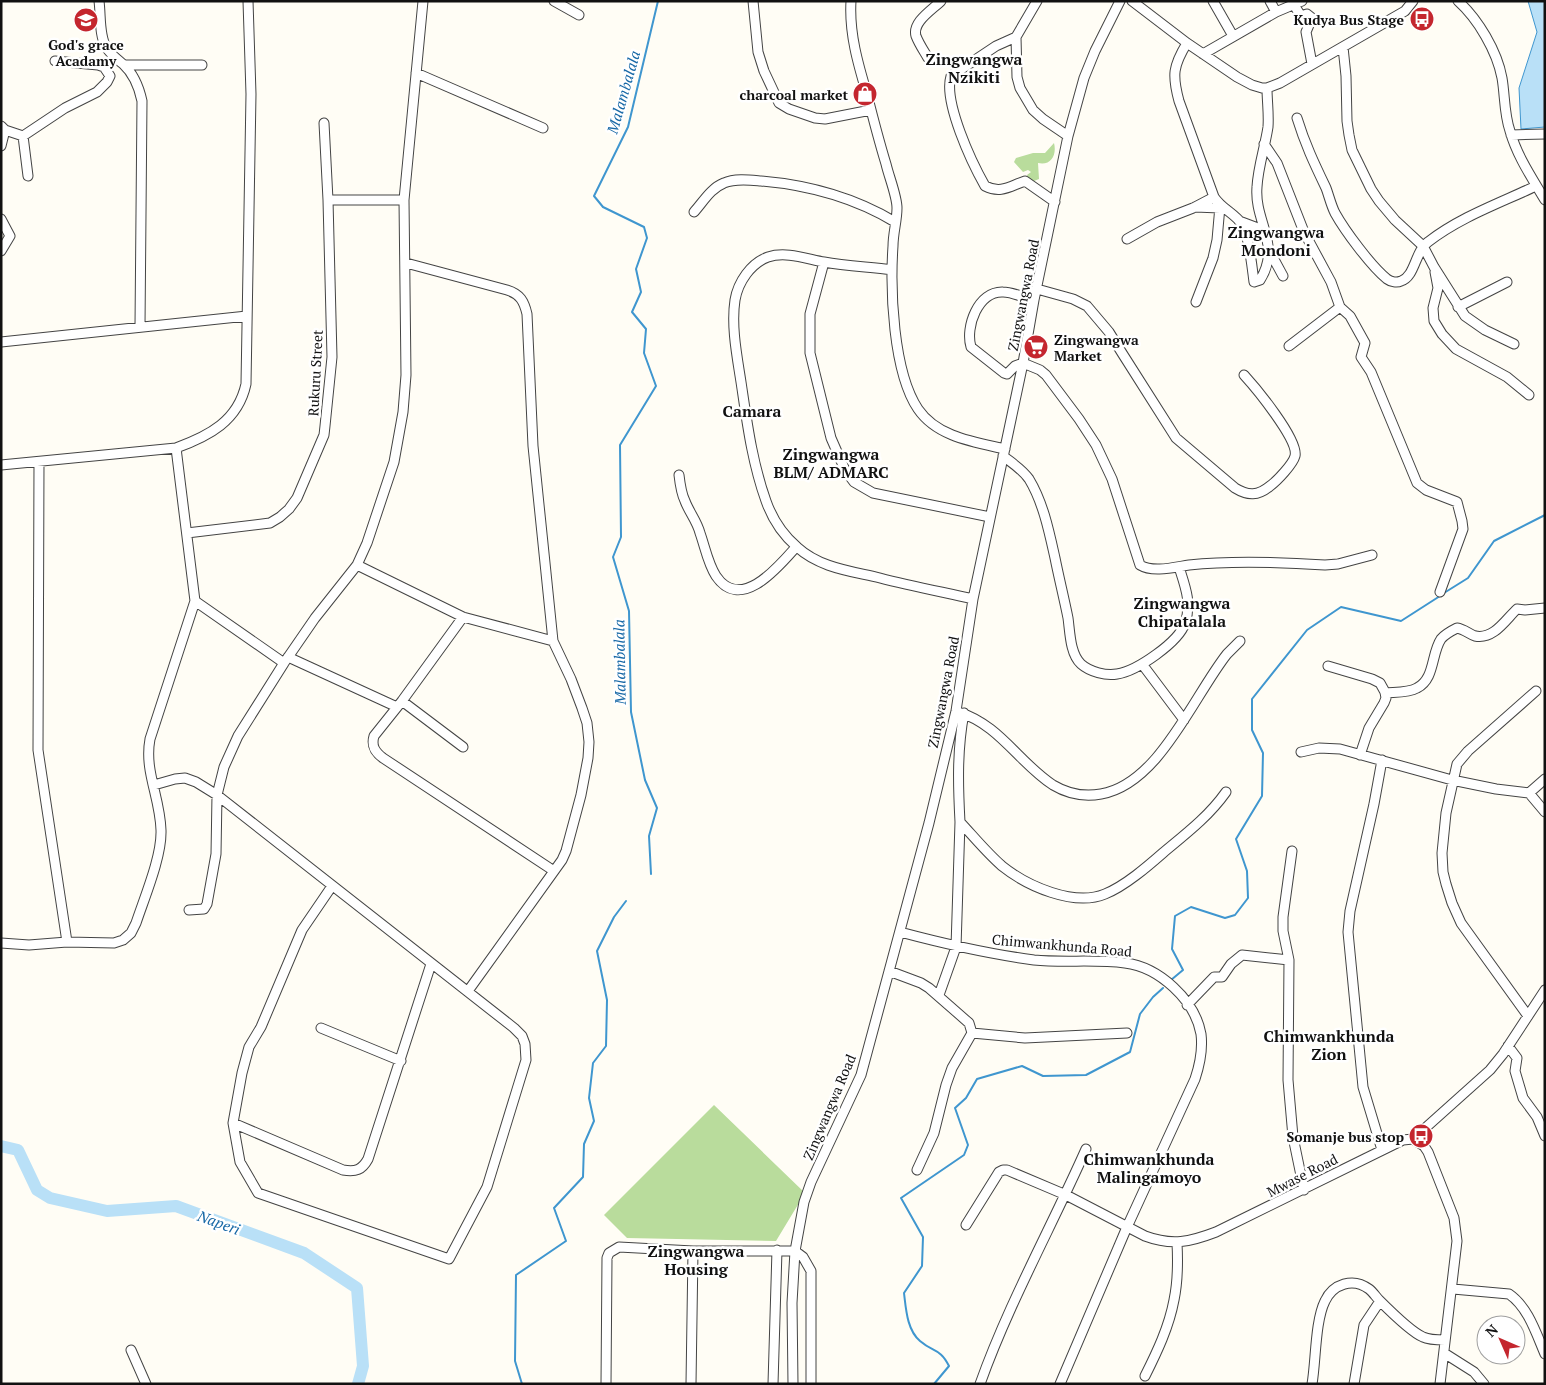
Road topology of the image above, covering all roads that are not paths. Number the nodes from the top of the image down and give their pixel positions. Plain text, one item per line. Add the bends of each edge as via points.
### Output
1 (99, 1) edge
2 (248, 1) edge
3 (422, 1) edge
4 (554, 1) edge
5 (753, 1) edge
6 (852, 1) edge
7 (941, 1) edge
8 (1037, 1) edge
9 (1120, 1) edge
10 (1132, 1) edge
11 (1213, 1) edge
12 (1270, 1) edge
13 (1413, 1) edge
14 (1458, 1) edge
15 (1298, 3) edge
16 (1276, 12) junction
17 (579, 14) dead end
18 (1233, 36) junction
19 (1016, 37) junction
20 (1187, 43) junction
21 (1343, 47) junction
22 (1203, 54) junction
23 (928, 58) dead end
24 (55, 61) dead end
25 (1312, 64) junction
26 (125, 65) junction
27 (202, 65) dead end
28 (416, 73) junction
29 (1267, 88) junction
30 (871, 110) junction
31 (1297, 118) dead end
32 (324, 123) dead end
33 (3, 128) edge
34 (543, 128) dead end
35 (1545, 134) edge
36 (1511, 135) junction
37 (23, 136) junction
38 (1068, 136) junction
39 (1264, 144) junction
40 (1, 146) edge
41 (28, 176) dead end
42 (1536, 186) junction
43 (1214, 197) junction
44 (328, 200) junction
45 (404, 200) junction
46 (1545, 200) edge
47 (1055, 202) junction
48 (1195, 207) junction
49 (1220, 207) junction
50 (694, 212) dead end
51 (1, 219) edge
52 (1239, 221) junction
53 (896, 222) junction
54 (1264, 230) junction
55 (1127, 239) dead end
56 (1423, 246) junction
57 (1, 251) edge
58 (1270, 252) junction
59 (824, 262) junction
60 (406, 263) junction
61 (1434, 267) junction
62 (892, 270) junction
63 (1283, 276) dead end
64 (1507, 282) dead end
65 (1036, 289) junction
66 (1034, 300) junction
67 (1196, 302) dead end
68 (1340, 307) junction
69 (1458, 307) junction
70 (247, 316) junction
71 (140, 326) junction
72 (1, 342) edge
73 (1514, 344) dead end
74 (1289, 346) dead end
75 (1023, 363) junction
76 (1244, 375) dead end
77 (1529, 395) dead end
78 (176, 448) junction
79 (1004, 453) junction
80 (39, 462) junction
81 (1, 465) edge
82 (679, 475) dead end
83 (990, 517) junction
84 (187, 533) junction
85 (796, 547) junction
86 (1372, 555) dead end
87 (357, 565) junction
88 (1179, 567) junction
89 (1440, 592) dead end
90 (973, 598) junction
91 (195, 601) junction
92 (1545, 608) edge
93 (463, 617) junction
94 (1240, 641) dead end
95 (553, 642) junction
96 (286, 660) junction
97 (1142, 664) junction
98 (1328, 666) dead end
99 (1536, 691) dead end
100 (1385, 693) junction
101 (400, 704) junction
102 (960, 712) junction
103 (1184, 720) junction
104 (463, 747) dead end
105 (1301, 752) dead end
106 (1360, 755) junction
107 (1382, 760) junction
108 (1545, 779) edge
109 (1452, 780) junction
110 (154, 785) junction
111 (1226, 792) dead end
112 (1529, 793) junction
113 (217, 795) junction
114 (1545, 812) edge
115 (960, 822) junction
116 (1292, 851) dead end
117 (554, 871) junction
118 (332, 886) junction
119 (188, 910) dead end
120 (900, 932) junction
121 (67, 942) junction
122 (1, 943) edge
123 (956, 947) junction
124 (1289, 960) junction
125 (431, 964) junction
126 (889, 971) junction
127 (1545, 990) edge
128 (468, 991) junction
129 (939, 995) junction
130 (1187, 1005) junction
131 (1528, 1016) junction
132 (321, 1028) dead end
133 (972, 1033) junction
134 (1127, 1033) dead end
135 (1508, 1046) junction
136 (401, 1061) junction
137 (233, 1123) junction
138 (1545, 1136) edge
139 (1413, 1139) junction
140 (1086, 1149) dead end
141 (1382, 1150) junction
142 (917, 1170) dead end
143 (1304, 1190) junction
144 (1066, 1195) junction
145 (966, 1225) dead end
146 (1127, 1227) junction
147 (1177, 1243) junction
148 (693, 1250) junction
149 (777, 1250) junction
150 (794, 1251) junction
151 (1453, 1289) junction
152 (1380, 1301) junction
153 (1445, 1340) junction
154 (131, 1350) dead end
155 (1444, 1353) junction
156 (1545, 1354) edge
157 (1146, 1376) dead end
158 (146, 1384) edge
159 (606, 1384) edge
160 (691, 1384) edge
161 (773, 1384) edge
162 (793, 1384) edge
163 (811, 1384) edge
164 (980, 1384) edge
165 (1060, 1384) edge
166 (1312, 1384) edge
167 (1354, 1384) edge
168 (1440, 1384) edge
169 (1484, 1384) edge

1 - 26 street via 106,48
2 - 70 street via 251,94
3 - 28 street
4 - 17 street
5 - 30 street via 758,52 779,103 825,119
6 - 30 street via 854,44
7 - 23 street via 916,29 916,36
8 - 19 street
9 - 38 street, Zingwangwa Road via 1084,78
10 - 20 street
11 - 18 street
12 - 16 street
13 - 21 street via 1405,11
14 - 36 street via 1475,21 1499,66
15 - 16 street
15 - 25 street via 1301,16 1307,14 1312,18 1306,32
16 - 18 street
18 - 22 street
19 - 38 street via 1017,77 1026,100 1043,119
19 - 47 street via 996,46 951,76 954,111 961,134 986,186 1002,190 1025,181
20 - 22 street
20 - 43 street via 1174,69 1175,85
21 - 25 street
21 - 56 street via 1352,150 1378,202
22 - 29 street via 1252,85
24 - 37 street via 98,65 104,67 110,76 97,92 65,108
25 - 29 street
26 - 27 street
26 - 71 street via 140,89 143,114
28 - 34 street
28 - 45 street
29 - 39 street via 1268,126
30 - 53 street via 897,207
31 - 56 street via 1336,213 1387,279 1399,282 1407,279
32 - 44 street, Rukuru Street
33 - 37 street
33 - 40 street
35 - 36 street
36 - 42 street
37 - 41 street
38 - 47 street, Zingwangwa Road
39 - 54 street via 1256,188
39 - 68 street via 1278,163 1304,232 1328,276
42 - 46 street
42 - 56 street via 1454,225
43 - 48 street
43 - 49 street
44 - 45 street
44 - 84 street, Rukuru Street via 332,358 324,436 297,498 289,509 270,523
45 - 60 street
47 - 65 street, Zingwangwa Road
48 - 49 street
48 - 55 street via 1157,222
49 - 52 street
49 - 67 street via 1213,258
50 - 53 street via 719,185 749,180 821,190 877,211
51 - 57 street via 10,236
52 - 54 street
52 - 58 street via 1247,235 1254,282 1264,275
53 - 62 street
54 - 58 street
56 - 61 street
58 - 63 street
59 - 62 street
59 - 83 street via 810,314 810,353 831,438 845,470 854,482 873,493
59 - 85 street via 806,257 768,257 748,272 735,300 739,367 754,464 770,512
60 - 87 street via 406,375 398,446 371,534
60 - 95 street via 515,292 525,304 533,446
61 - 69 street
61 - 77 street via 1438,288 1433,308 1434,321 1442,334 1456,349 1507,377
62 - 79 street via 900,365 918,410 949,434
64 - 69 street
65 - 66 street, Zingwangwa Road
65 - 76 street via 1087,306 1113,339 1176,438 1235,488 1251,495 1274,483 1291,463 1295,452 1273,410
66 - 75 street, Zingwangwa Road
66 - 75 street via 997,292 985,298 975,311 970,330 970,347 1004,374
68 - 74 street
68 - 89 street via 1350,316 1366,343 1362,357 1372,372 1417,482 1426,490 1458,504 1463,529
69 - 73 street via 1476,324
70 - 71 street
70 - 78 street via 243,399 217,429
71 - 72 street
75 - 79 street, Zingwangwa Road
75 - 88 street via 1046,375 1096,445 1112,479 1140,564 1150,569
78 - 80 street
78 - 84 street
79 - 83 street, Zingwangwa Road
79 - 97 street via 1028,478 1041,506 1077,659 1094,671 1111,674 1126,672
80 - 81 street
80 - 121 street via 38,750
82 - 85 street via 684,499 698,525 711,566 722,583 731,589 749,589 757,584
83 - 90 street, Zingwangwa Road
84 - 91 street
85 - 90 street via 829,566
86 - 88 street via 1325,565 1224,562
87 - 93 street
87 - 96 street via 319,611
88 - 97 street via 1188,599 1182,631
90 - 102 street, Zingwangwa Road
91 - 96 street
91 - 110 street via 150,739 148,767
92 - 100 street via 1517,609 1501,626 1484,636 1474,636 1457,628 1450,631 1441,639 1422,685 1412,690
93 - 95 street
93 - 101 street
94 - 103 street via 1227,654
95 - 117 street via 582,708 588,742 588,758 572,831 566,851
96 - 101 street
96 - 113 street via 238,736 224,767
97 - 103 street
98 - 100 street via 1372,679 1380,683
99 - 109 street via 1461,758
100 - 106 street via 1384,703 1366,736
101 - 104 street
101 - 117 street via 374,736 372,742 377,753
102 - 103 street via 985,724 1053,785 1084,795 1108,792 1129,783 1141,774
102 - 115 street
102 - 120 street, Zingwangwa Road
105 - 106 street via 1327,748
106 - 107 street
107 - 109 street
107 - 141 street via 1348,932 1363,1087
108 - 112 street
109 - 112 street
109 - 131 street via 1442,853 1443,872 1452,902 1472,940
110 - 113 street via 185,778
110 - 121 street via 160,816 159,847 131,933 114,943
111 - 115 street via 1204,819 1118,888 1104,895 1083,898 1041,889 1020,878 1002,866
112 - 114 street
113 - 118 street
113 - 119 street via 216,854 207,904 204,910
115 - 123 street
116 - 124 street via 1283,917
117 - 128 street
118 - 125 street
118 - 137 street via 302,930 250,1047
120 - 123 street, Chimwankhunda Road
120 - 126 street, Zingwangwa Road
121 - 122 street
123 - 129 street
123 - 130 street, Chimwankhunda Road via 1034,960 1140,966 1167,982
124 - 130 street via 1242,955 1222,977 1214,977
124 - 143 street via 1288,1080 1293,1137
125 - 128 street
125 - 136 street
126 - 129 street via 921,983
126 - 150 street, Zingwangwa Road via 861,1076 806,1196
127 - 131 street, Mwase Road
128 - 137 street via 514,1028 522,1036 527,1050 487,1187 449,1259 258,1194 240,1162
129 - 133 street via 968,1023
130 - 146 street, Chimwankhunda Road via 1200,1033 1201,1061
131 - 135 street, Mwase Road
132 - 136 street
133 - 134 street via 1025,1038
133 - 142 street via 952,1068 934,1133
135 - 138 street via 1517,1058 1514,1070 1523,1098
135 - 139 street, Mwase Road via 1490,1070
136 - 137 street via 368,1159 356,1171 343,1170
139 - 141 street, Mwase Road
139 - 151 street via 1428,1152 1454,1218 1457,1241
140 - 144 street
141 - 143 street, Mwase Road
143 - 147 street, Mwase Road via 1216,1232
144 - 145 street, Mwase Road via 1003,1170
144 - 146 street, Mwase Road
144 - 164 street via 1015,1297
146 - 147 street, Mwase Road via 1159,1241
146 - 165 street, Chimwankhunda Road
147 - 157 street via 1178,1277 1174,1300 1162,1340
148 - 149 street
148 - 159 street via 619,1247 609,1253
148 - 160 street
149 - 150 street
149 - 161 street
150 - 162 street, Zingwangwa Road
150 - 163 street via 803,1257 811,1271
151 - 153 street
151 - 156 street via 1509,1294 1517,1299
152 - 153 street via 1423,1338
152 - 166 street via 1369,1289 1358,1284 1339,1285 1331,1292 1324,1302 1320,1320
152 - 167 street via 1364,1325
153 - 155 street
154 - 158 street
155 - 168 street
155 - 169 street via 1474,1372

